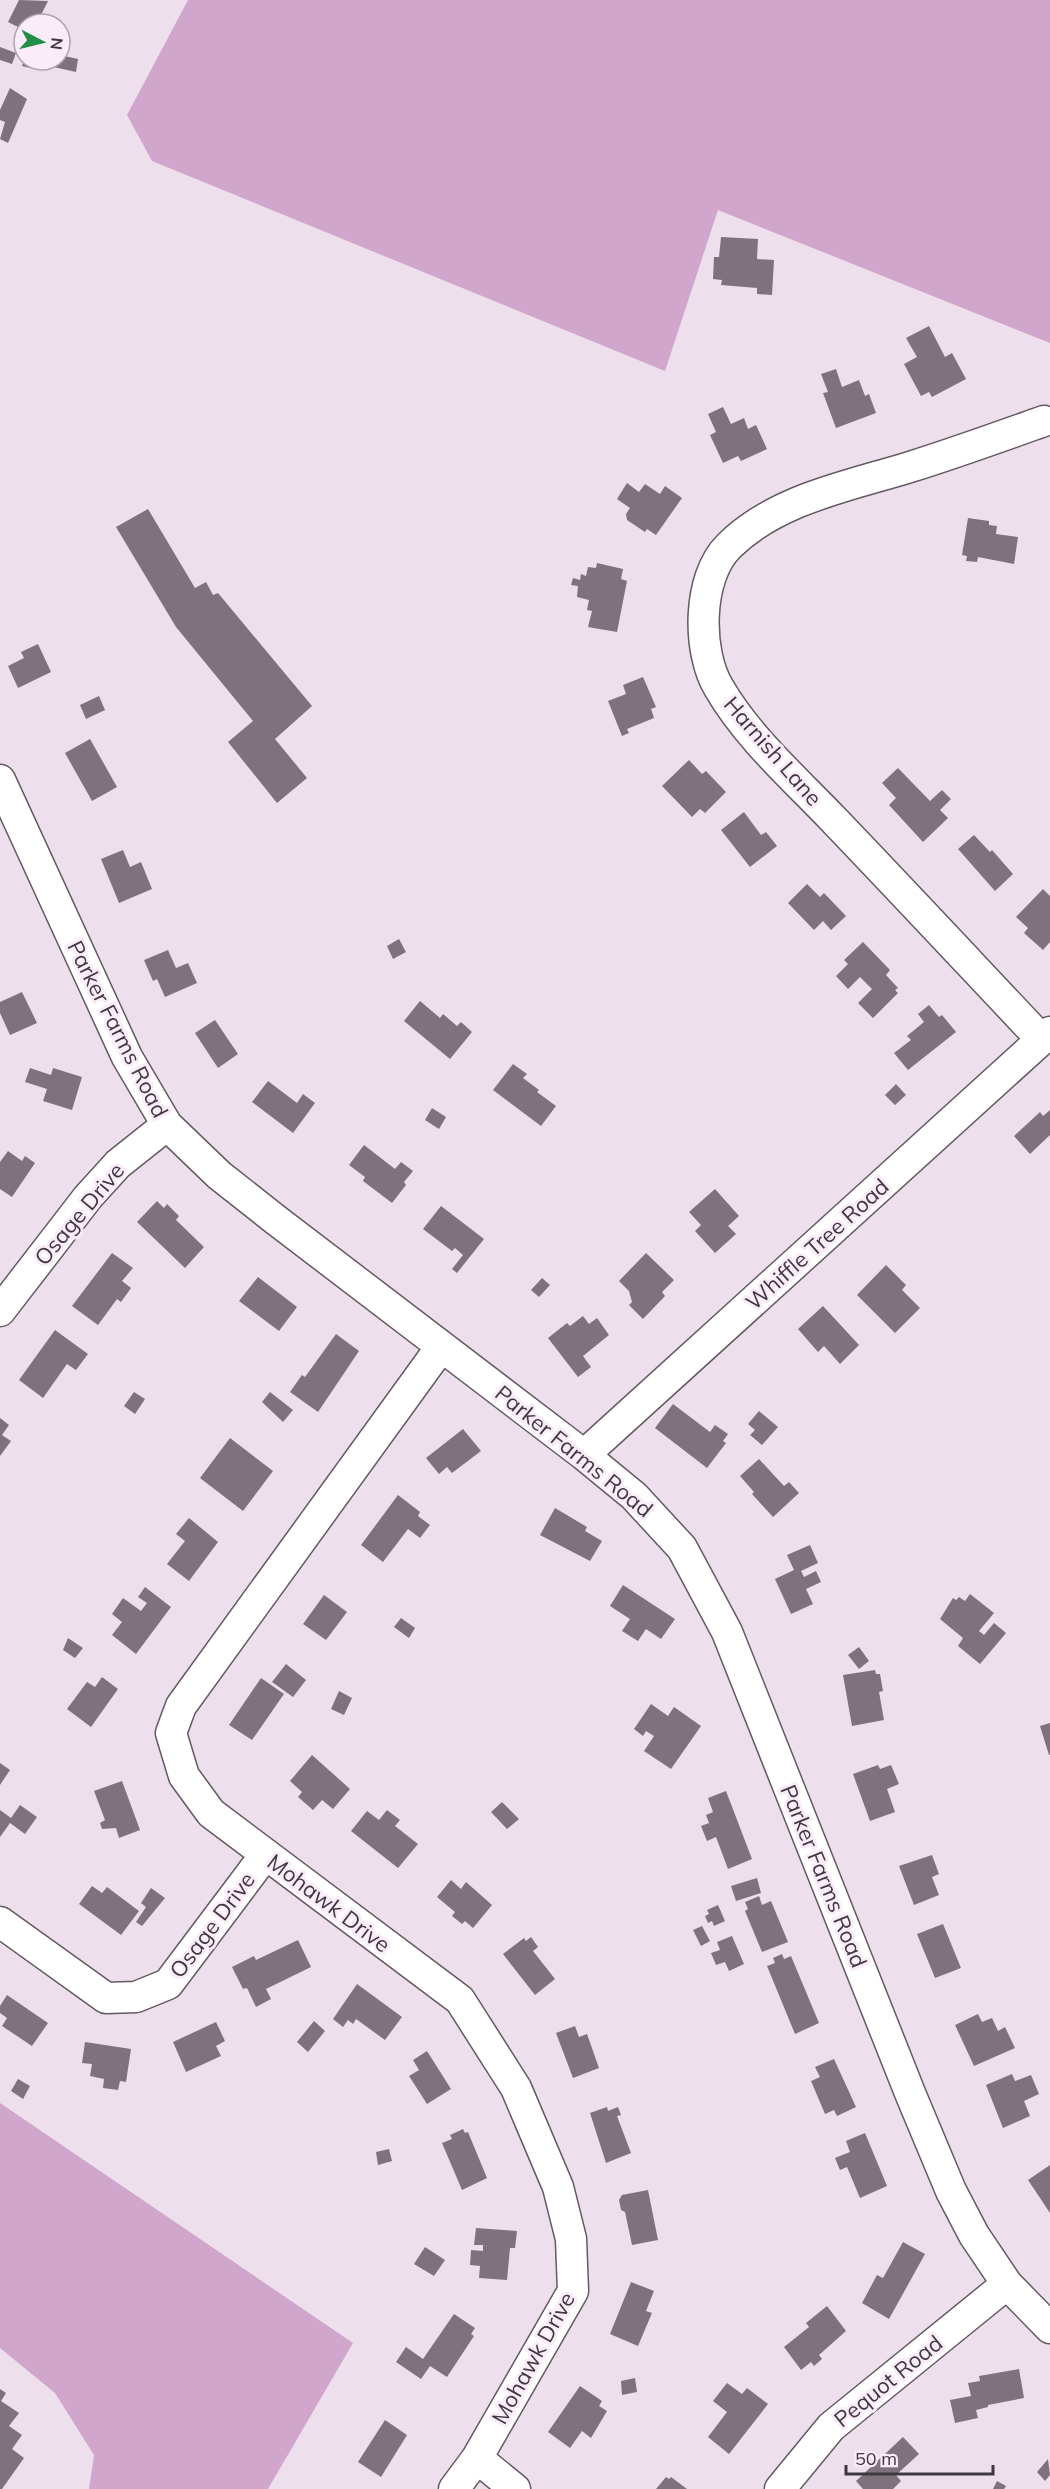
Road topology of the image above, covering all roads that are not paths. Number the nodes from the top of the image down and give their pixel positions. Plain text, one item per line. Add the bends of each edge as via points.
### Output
1 (1044, 421) dead end
2 (0, 780) edge
3 (1046, 1036) edge
4 (166, 1125) junction
5 (0, 1311) edge
6 (441, 1347) junction
7 (584, 1455) junction
8 (265, 1855) junction
9 (0, 1922) edge
10 (1007, 2284) junction
11 (1050, 2328) edge
12 (477, 2458) junction
13 (454, 2489) edge
14 (515, 2489) edge
15 (780, 2489) edge

1 - 3 street, Harnish Lane via 791,505 756,524 727,547 713,572 702,640 718,687 767,750
2 - 4 street, Parker Farms Road via 127,1057
3 - 7 street, Whiffle Tree Road
4 - 5 street, Osage Drive via 118,1164 88,1197
4 - 6 street, Parker Farms Road via 227,1181
6 - 7 street, Parker Farms Road
6 - 8 street, Mohawk Drive via 181,1706 174,1724 171,1733 184,1776 211,1813
7 - 10 street, Parker Farms Road via 664,1526 701,1579 728,1632 951,2191
8 - 9 street, Osage Drive via 168,1984 136,1996 106,1998
8 - 12 street, Mohawk Drive via 460,2000 516,2088 558,2187 571,2239 573,2291
10 - 11 street, Parker Farms Road
10 - 15 street, Pequot Road via 831,2427
12 - 13 street, Mohawk Drive
12 - 14 street

